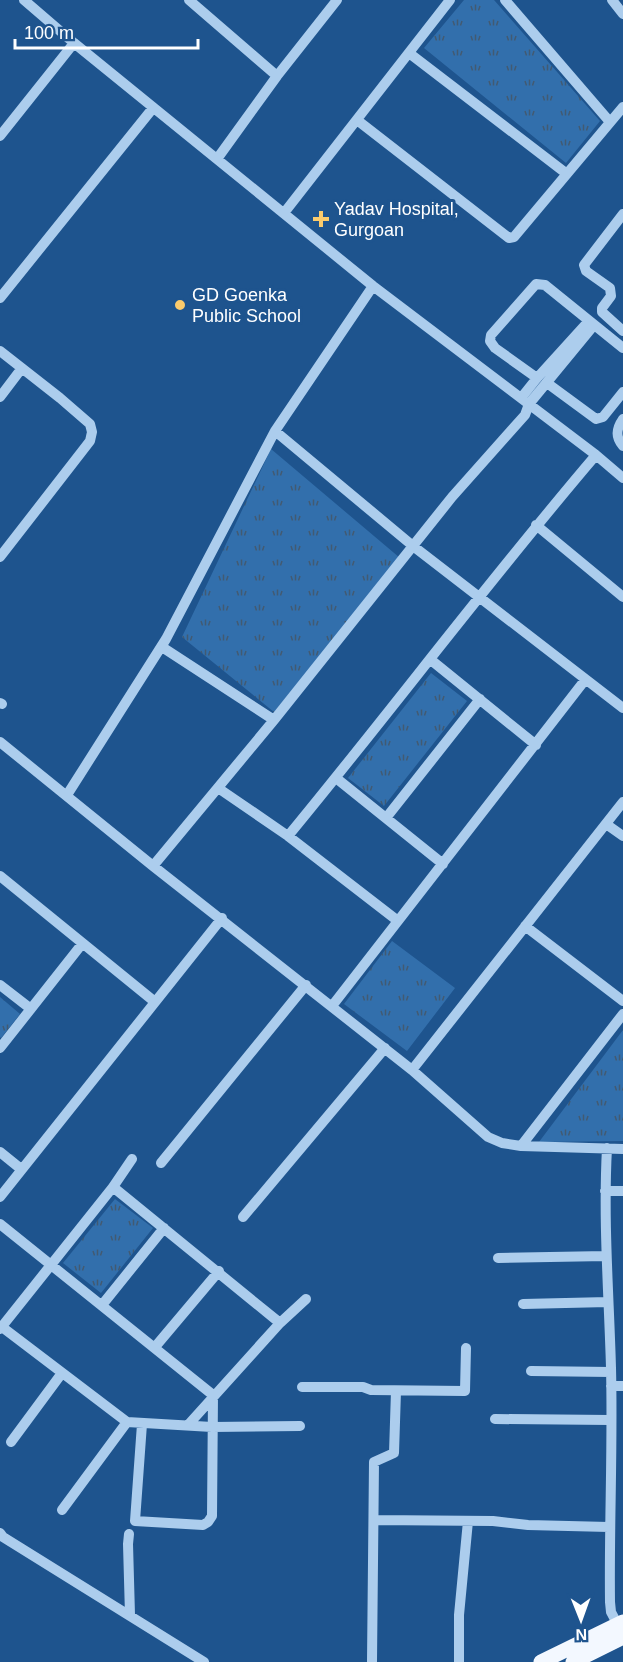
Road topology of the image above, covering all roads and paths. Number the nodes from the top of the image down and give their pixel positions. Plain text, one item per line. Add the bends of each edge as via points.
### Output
1 (24, 0) edge
2 (337, 0) edge
3 (450, 0) edge
4 (505, 0) edge
5 (612, 0) edge
6 (195, 2) edge
7 (623, 14) edge
8 (74, 43) junction
9 (409, 53) junction
10 (277, 76) junction
11 (623, 106) edge
12 (153, 108) junction
13 (357, 120) junction
14 (610, 122) junction
15 (0, 135) edge
16 (217, 159) junction
17 (567, 174) junction
18 (284, 213) junction
19 (623, 215) edge
20 (373, 286) junction
21 (0, 298) edge
22 (591, 323) junction
23 (623, 331) edge
24 (623, 348) edge
25 (0, 351) edge
26 (22, 368) junction
27 (537, 378) junction
28 (547, 383) junction
29 (623, 392) edge
30 (0, 397) edge
31 (525, 401) junction
32 (623, 419) edge
33 (275, 431) junction
34 (623, 446) edge
35 (596, 455) junction
36 (623, 478) edge
37 (536, 525) junction
38 (413, 546) junction
39 (0, 557) edge
40 (623, 597) edge
41 (479, 598) junction
42 (162, 646) junction
43 (431, 660) junction
44 (585, 680) junction
45 (480, 699) junction
46 (623, 708) edge
47 (274, 720) junction
48 (0, 742) edge
49 (536, 745) junction
50 (336, 778) junction
51 (218, 788) junction
52 (67, 795) junction
53 (623, 802) edge
54 (386, 818) junction
55 (606, 824) junction
56 (288, 836) junction
57 (623, 836) edge
58 (443, 864) junction
59 (153, 866) junction
60 (0, 876) edge
61 (222, 918) junction
62 (398, 921) junction
63 (525, 927) junction
64 (82, 944) junction
65 (0, 985) edge
66 (306, 985) junction
67 (623, 1001) edge
68 (155, 1002) junction
69 (332, 1006) junction
70 (31, 1009) junction
71 (623, 1014) edge
72 (0, 1048) edge
73 (385, 1048) junction
74 (412, 1070) junction
75 (521, 1146) junction
76 (607, 1148) junction
77 (623, 1149) edge
78 (0, 1152) edge
79 (132, 1159) dead end
80 (161, 1163) dead end
81 (21, 1169) junction
82 (113, 1187) junction
83 (605, 1191) junction
84 (623, 1191) edge
85 (0, 1197) edge
86 (243, 1217) dead end
87 (0, 1224) edge
88 (164, 1228) junction
89 (606, 1256) junction
90 (498, 1258) dead end
91 (51, 1264) junction
92 (219, 1271) junction
93 (306, 1299) dead end
94 (608, 1302) junction
95 (102, 1305) junction
96 (523, 1305) dead end
97 (280, 1323) junction
98 (1, 1328) edge
99 (155, 1347) junction
100 (466, 1348) dead end
101 (531, 1371) dead end
102 (611, 1372) junction
103 (62, 1373) junction
104 (610, 1386) junction
105 (623, 1386) edge
106 (302, 1387) dead end
107 (396, 1391) junction
108 (213, 1395) junction
109 (495, 1419) dead end
110 (610, 1420) junction
111 (127, 1422) junction
112 (142, 1424) junction
113 (188, 1425) junction
114 (300, 1426) dead end
115 (212, 1427) junction
116 (11, 1442) dead end
117 (62, 1510) dead end
118 (374, 1520) junction
119 (468, 1521) junction
120 (609, 1527) junction
121 (0, 1533) edge
122 (129, 1534) dead end
123 (130, 1615) junction
124 (622, 1629) edge
125 (204, 1662) edge
126 (372, 1662) edge
127 (459, 1662) edge
128 (541, 1662) edge
129 (573, 1662) edge

1 - 8 street
2 - 10 street
3 - 9 street
4 - 14 street
5 - 7 street
6 - 10 street
8 - 12 street
8 - 15 street
9 - 13 street
9 - 17 street
10 - 16 street
11 - 14 street
12 - 16 street
12 - 21 street
13 - 17 street via 509,238 514,237
13 - 18 street
14 - 17 street
16 - 18 street
18 - 20 street
19 - 23 street via 584,267 610,288 611,296 602,312
20 - 31 street
20 - 33 street
22 - 24 street
22 - 27 street
22 - 27 street via 545,285 534,285 490,335 490,341
22 - 28 street
25 - 26 street
26 - 30 street
26 - 39 street via 90,424 92,432 90,441
27 - 31 street
28 - 29 street via 596,420
28 - 31 street
31 - 35 street
31 - 38 street via 525,415
32 - 34 street via 617,434
33 - 38 street
33 - 42 street
35 - 36 street
35 - 37 street
37 - 40 street
37 - 41 street
38 - 41 street
38 - 47 street
41 - 43 street
41 - 44 street
42 - 47 street
42 - 52 street
43 - 45 street
43 - 50 street
44 - 46 street
44 - 49 street
45 - 49 street
45 - 54 street
47 - 51 street
48 - 52 street
49 - 58 street
50 - 54 street
50 - 56 street
51 - 56 street
51 - 59 street
52 - 59 street
53 - 55 street
54 - 58 street
55 - 57 street
55 - 63 street
56 - 62 street
58 - 62 street
59 - 61 street
60 - 64 street
61 - 66 street
61 - 68 street
62 - 69 street
63 - 67 street
63 - 74 street
64 - 68 street
64 - 70 street
65 - 70 street
66 - 69 street
66 - 80 street
68 - 81 street
69 - 73 street
70 - 72 street
71 - 75 street
73 - 74 street
73 - 86 street
74 - 75 street via 488,1137
75 - 76 street
76 - 77 street
76 - 83 street
78 - 81 street
79 - 82 street
81 - 85 street
82 - 88 street
82 - 91 street
83 - 84 street
83 - 89 street
87 - 91 street
88 - 92 street
88 - 95 street
89 - 90 street
89 - 94 street
91 - 95 street
91 - 98 street
92 - 97 street
92 - 99 street
93 - 97 street
94 - 96 street
94 - 102 street
95 - 99 street
97 - 108 street
98 - 103 street
99 - 108 street
100 - 107 street via 465,1391
101 - 102 street
102 - 104 street
103 - 111 street
103 - 116 street
104 - 105 street
104 - 110 street
106 - 107 street via 363,1386
107 - 118 street via 394,1453 374,1462
108 - 113 street
108 - 115 street
109 - 110 street
110 - 120 street
111 - 112 street
111 - 117 street
112 - 113 street
112 - 115 street via 135,1521 203,1525 212,1516
113 - 115 street
114 - 115 street
118 - 119 street
118 - 126 street
119 - 120 street
119 - 127 street
120 - 124 street via 611,1612
121 - 123 street
122 - 123 street
123 - 125 street
124 - 128 main road
124 - 129 main road

